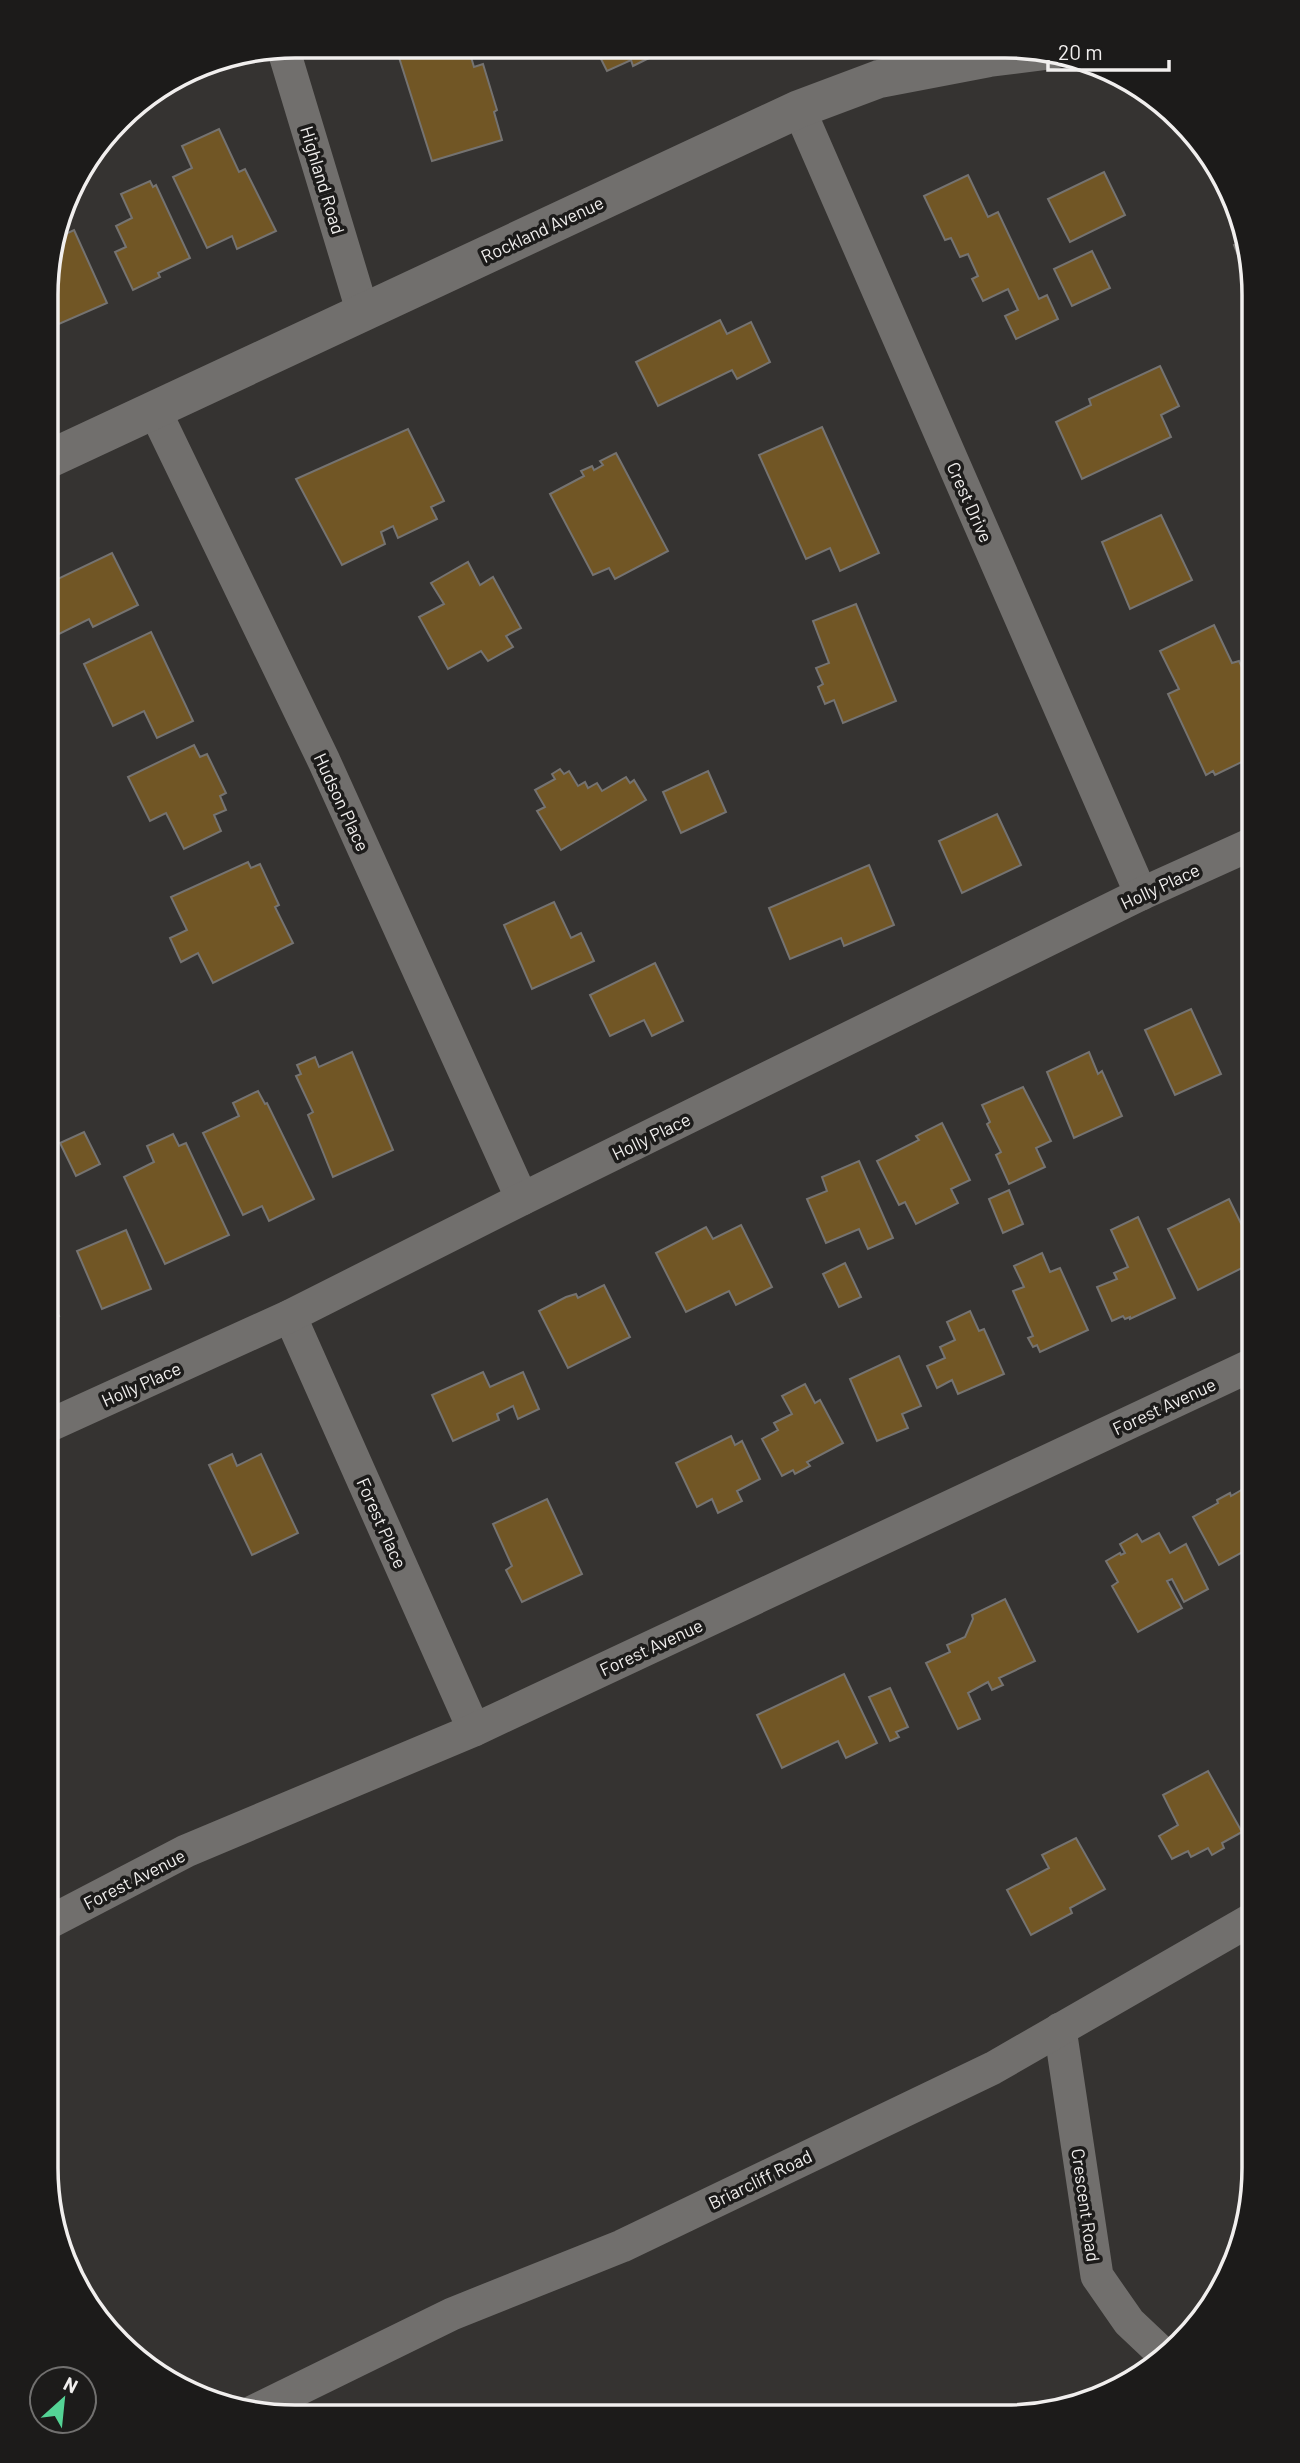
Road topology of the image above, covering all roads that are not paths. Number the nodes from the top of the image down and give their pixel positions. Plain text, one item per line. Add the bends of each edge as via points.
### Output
1 (286, 58) edge
2 (989, 58) edge
3 (799, 109) junction
4 (363, 313) junction
5 (154, 410) junction
6 (58, 455) edge
7 (1242, 848) edge
8 (1141, 894) junction
9 (522, 1199) junction
10 (290, 1316) junction
11 (1242, 1370) edge
12 (58, 1422) edge
13 (474, 1730) junction
14 (58, 1918) edge
15 (1242, 1925) edge
16 (1060, 2029) junction
17 (1158, 2349) edge
18 (272, 2404) edge

1 - 4 street, Highland Road
2 - 3 street, Rockland Avenue via 879,79
3 - 4 street, Rockland Avenue
3 - 8 street, Crest Drive
4 - 5 street, Rockland Avenue
5 - 6 street, Rockland Avenue
5 - 9 street, Hudson Place via 324,761
7 - 8 street, Holly Place
8 - 9 street, Holly Place
9 - 10 street, Holly Place
10 - 12 street, Holly Place
10 - 13 street, Forest Place
11 - 13 street, Forest Avenue
13 - 14 street, Forest Avenue via 186,1851
15 - 16 street, Briarcliff Road
16 - 17 street, Crescent Road via 1097,2276 1129,2322
16 - 18 street, Briarcliff Road via 993,2068 622,2246 453,2314

